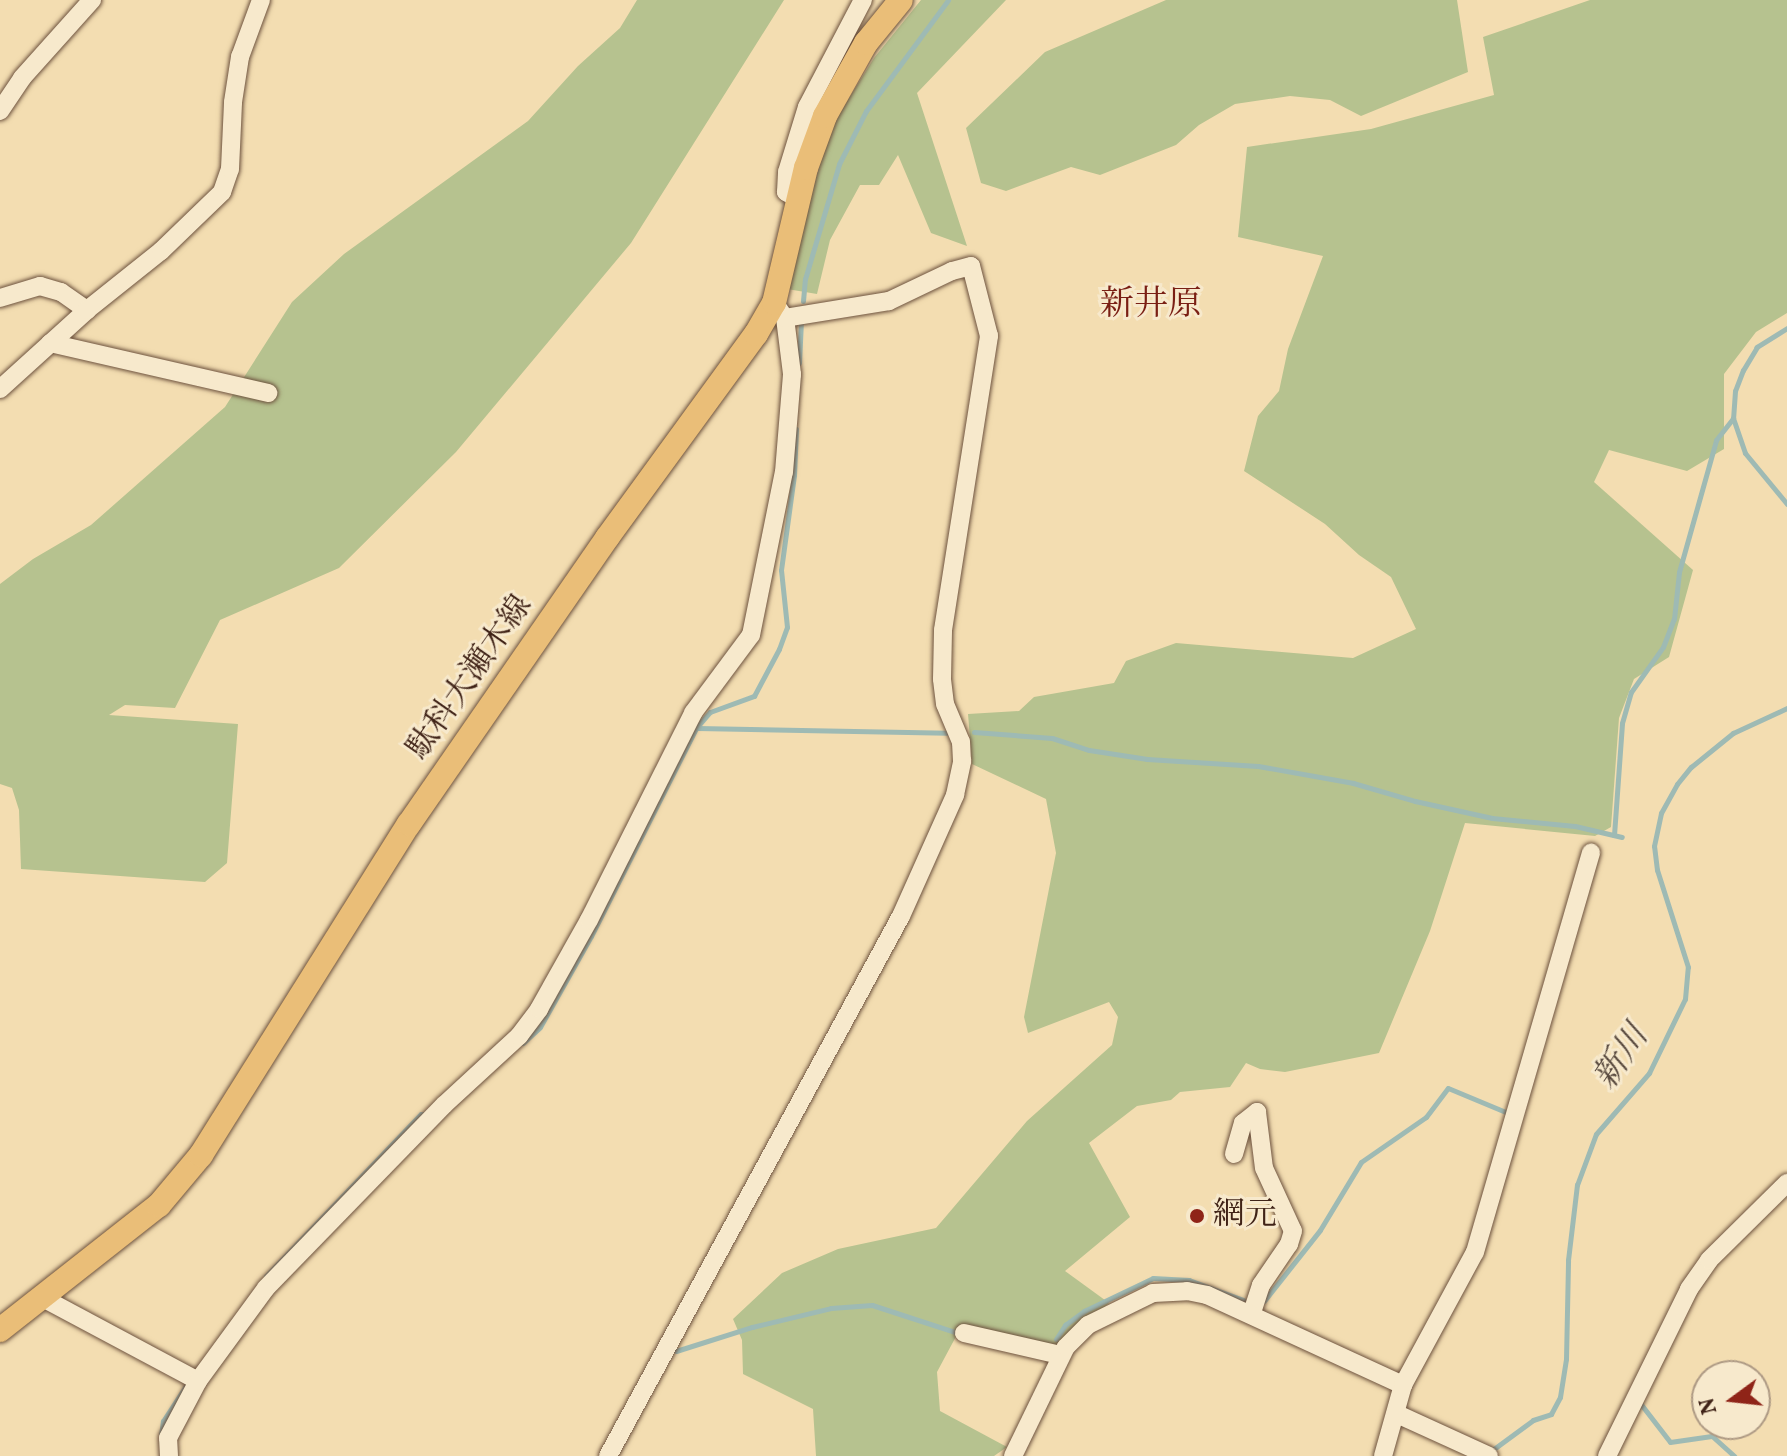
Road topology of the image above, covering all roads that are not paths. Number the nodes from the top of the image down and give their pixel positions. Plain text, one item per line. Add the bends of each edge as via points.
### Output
1 (92, 0) edge
2 (261, 0) edge
3 (863, 0) edge
4 (901, 0) edge
5 (0, 111) edge
6 (798, 199) junction
7 (0, 298) edge
8 (87, 310) junction
9 (780, 310) junction
10 (50, 343) junction
11 (0, 389) edge
12 (268, 393) dead end
13 (1591, 853) dead end
14 (1234, 1154) dead end
15 (1787, 1183) edge
16 (41, 1297) junction
17 (1252, 1313) junction
18 (0, 1330) edge
19 (964, 1333) dead end
20 (1060, 1355) junction
21 (198, 1381) junction
22 (1403, 1385) junction
23 (1397, 1414) junction
24 (169, 1456) edge
25 (608, 1456) edge
26 (1013, 1456) edge
27 (1383, 1456) edge
28 (1489, 1456) edge
29 (1607, 1456) edge

1 - 5 street via 22,78
2 - 8 street via 240,57 230,169 222,192 161,251
3 - 6 street via 807,107 787,172 786,192
4 - 6 main road, 駄科大瀬木線 via 866,43 825,116
6 - 9 main road, 駄科大瀬木線
7 - 8 street via 40,286 61,292
8 - 10 street
9 - 16 main road, 駄科大瀬木線 via 756,334 607,538 409,824 201,1155 159,1205
9 - 21 street via 792,374 784,472 751,635 693,713 589,920 519,1036 444,1105 266,1288
9 - 25 street via 889,301 971,266 989,336 943,630 942,679 962,761 955,795 901,916
10 - 11 street
10 - 12 street
13 - 22 street via 1475,1252
14 - 17 street via 1243,1123 1257,1112 1264,1168 1293,1231 1261,1285
15 - 29 street via 1709,1260 1689,1289
16 - 18 main road, 駄科大瀬木線
16 - 21 street
17 - 20 street via 1187,1291 1153,1293 1088,1325
17 - 22 street
19 - 20 street
20 - 26 street
21 - 24 street via 168,1438
22 - 23 street
23 - 27 street
23 - 28 street

